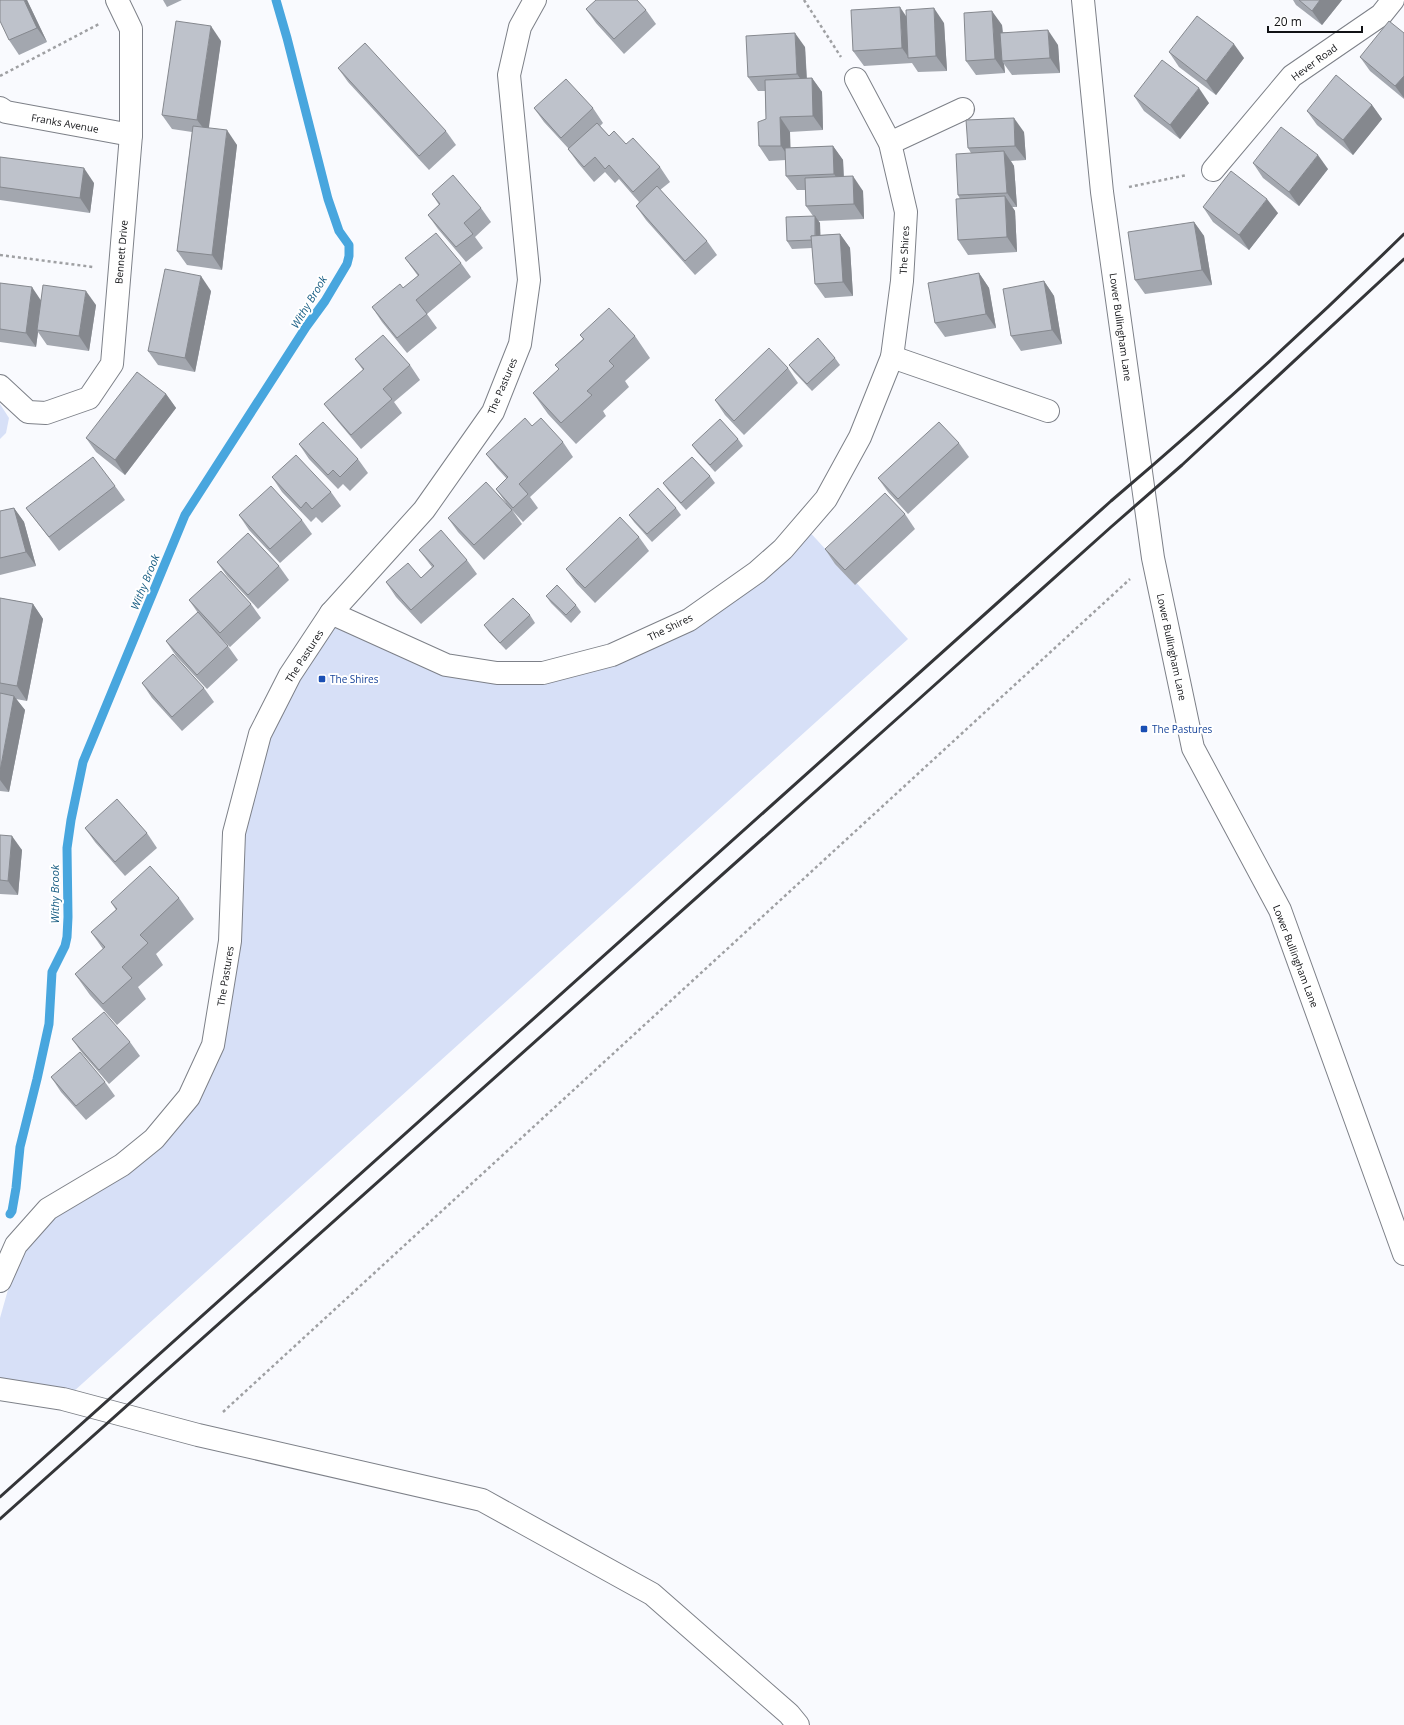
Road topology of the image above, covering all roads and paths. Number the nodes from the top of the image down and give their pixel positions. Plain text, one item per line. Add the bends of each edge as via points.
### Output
1 (534, 0) edge
2 (804, 0) edge
3 (1083, 0) edge
4 (1393, 0) edge
5 (120, 6) edge
6 (0, 76) edge
7 (856, 79) joint
8 (0, 108) edge
9 (963, 109) dead end
10 (131, 135) junction
11 (890, 143) junction
12 (1213, 170) joint
13 (1102, 192) junction
14 (0, 256) edge
15 (119, 270) junction
16 (892, 357) junction
17 (0, 386) edge
18 (1048, 411) dead end
19 (1153, 558) junction
20 (331, 613) junction
21 (1404, 1254) edge
22 (0, 1281) edge
23 (0, 1389) edge
24 (198, 1435) junction
25 (798, 1725) edge

1 - 20 street, The Pastures via 520,27 509,75 529,280 520,344 493,412 424,510
2 - 7 path
3 - 13 street, Lower Bullingham Lane
4 - 12 street, Hever Road via 1381,16 1292,76
5 - 6 path
5 - 10 street, Bennett Drive via 131,29
7 - 11 street, The Shires
8 - 10 street, Franks Avenue via 6,112
9 - 11 street
10 - 15 street, Bennett Drive
11 - 16 street, The Shires via 906,212 902,281
12 - 13 path
13 - 19 street, Lower Bullingham Lane
14 - 15 path
15 - 17 street, Bennett Drive via 112,364 89,398 46,413 28,412
16 - 18 street
16 - 20 street, The Shires via 860,437 826,499 782,549 756,572 689,620 612,654 543,673 497,673 446,666
19 - 21 street, Lower Bullingham Lane via 1193,748 1280,910
19 - 24 path
20 - 22 street, The Pastures via 290,675 260,734 234,833 230,942 213,1045 189,1097 154,1139 122,1165 48,1209 16,1245
23 - 24 street via 63,1399
24 - 25 street via 482,1500 652,1594 789,1714

